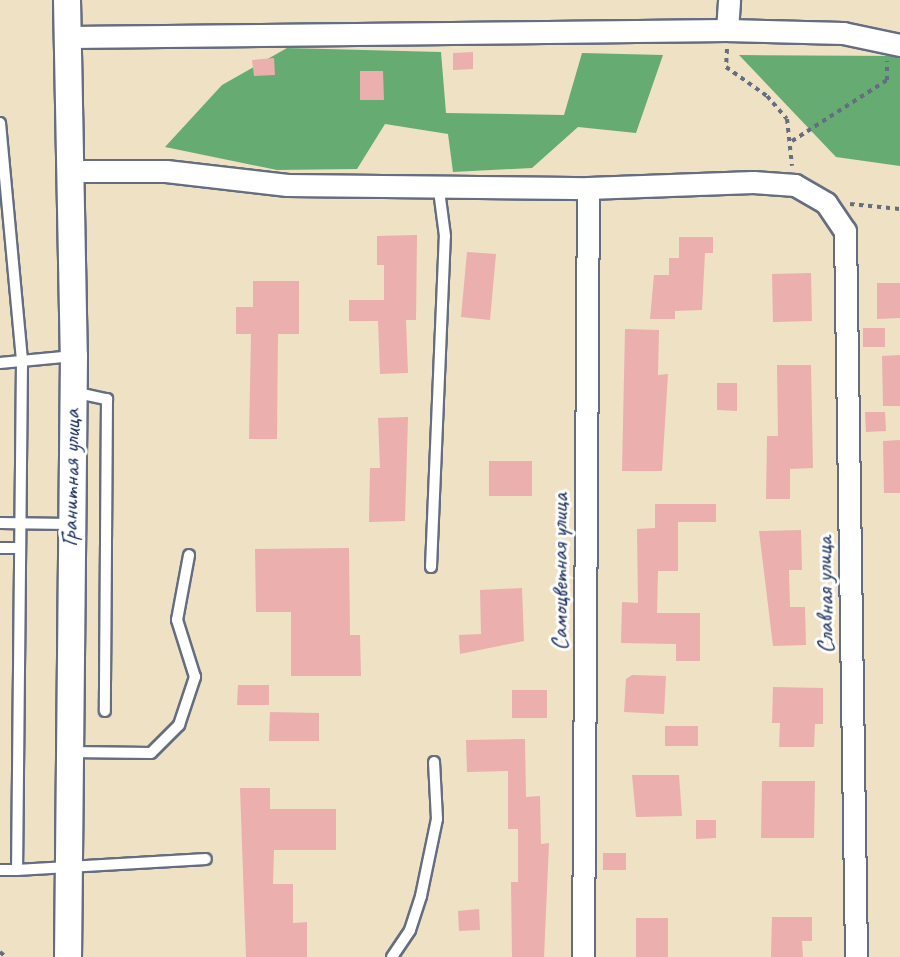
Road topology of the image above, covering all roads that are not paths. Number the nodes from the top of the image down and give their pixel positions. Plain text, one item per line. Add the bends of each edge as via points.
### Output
1 (67, 0) edge
2 (729, 0) edge
3 (727, 30) junction
4 (70, 37) junction
5 (894, 45) edge
6 (0, 123) edge
7 (72, 171) junction
8 (438, 183) junction
9 (588, 188) junction
10 (74, 356) junction
11 (22, 362) junction
12 (0, 363) edge
13 (72, 392) junction
14 (0, 523) edge
15 (18, 523) junction
16 (69, 524) junction
17 (0, 548) edge
18 (19, 548) junction
19 (189, 555) dead end
20 (431, 567) dead end
21 (105, 711) dead end
22 (69, 752) junction
23 (434, 762) dead end
24 (206, 859) dead end
25 (69, 868) junction
26 (0, 870) edge
27 (17, 870) junction
28 (68, 957) edge
29 (392, 957) edge
30 (583, 957) edge
31 (856, 957) edge

1 - 4 street, Гранитная улица
2 - 3 street
3 - 4 street
3 - 5 street via 843,33
4 - 7 street, Гранитная улица
6 - 11 lane
7 - 8 street via 166,171 287,185
7 - 10 street, Гранитная улица
8 - 9 street
8 - 20 lane via 445,236
9 - 30 street, Самоцветная улица
9 - 31 street, Славная улица via 753,182 795,185 826,203 845,231
10 - 11 lane
10 - 13 street, Гранитная улица
11 - 12 lane
11 - 15 lane
13 - 16 street, Гранитная улица
13 - 21 lane via 107,399
14 - 15 lane
15 - 16 lane
15 - 18 lane
16 - 22 street, Гранитная улица
17 - 18 lane
18 - 27 lane
19 - 22 lane via 177,620 195,677 179,725 152,753
22 - 25 street, Гранитная улица
23 - 29 lane via 437,819 421,896 410,930
24 - 25 lane
25 - 27 lane
25 - 28 street, Гранитная улица
26 - 27 lane

